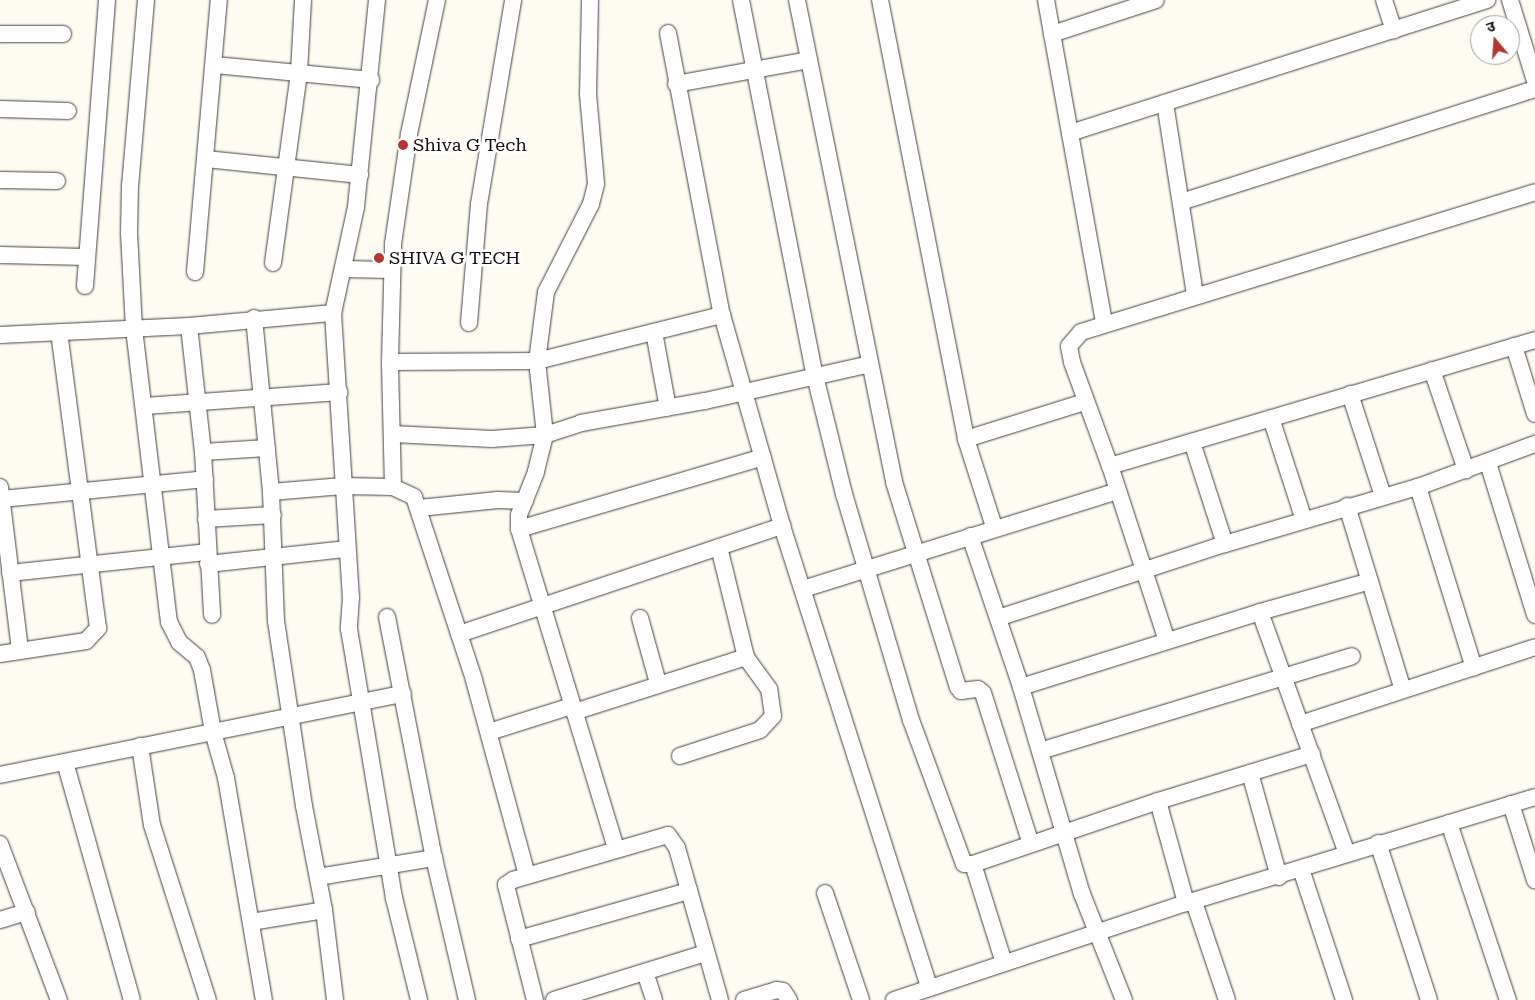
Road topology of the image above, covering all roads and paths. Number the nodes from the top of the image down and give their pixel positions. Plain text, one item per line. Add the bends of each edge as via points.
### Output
1 (107, 0) edge
2 (146, 0) edge
3 (219, 0) edge
4 (303, 0) edge
5 (377, 0) edge
6 (437, 0) edge
7 (513, 0) edge
8 (590, 0) edge
9 (741, 0) edge
10 (797, 0) edge
11 (880, 0) edge
12 (1046, 0) edge
13 (1156, 0) edge
14 (1384, 0) edge
15 (1487, 0) edge
16 (1510, 0) edge
17 (1394, 30) junction
18 (668, 33) dead end
19 (0, 34) edge
20 (63, 34) dead end
21 (1052, 34) junction
22 (809, 60) junction
23 (215, 65) junction
24 (754, 71) junction
25 (299, 72) junction
26 (371, 80) junction
27 (1535, 81) edge
28 (676, 84) junction
29 (1535, 89) edge
30 (1165, 103) junction
31 (0, 109) edge
32 (68, 111) dead end
33 (1070, 134) junction
34 (206, 159) junction
35 (286, 168) junction
36 (360, 175) junction
37 (0, 180) edge
38 (57, 181) dead end
39 (1535, 192) edge
40 (1181, 202) junction
41 (0, 255) edge
42 (87, 257) junction
43 (273, 262) dead end
44 (344, 270) junction
45 (391, 270) junction
46 (195, 272) dead end
47 (85, 286) dead end
48 (1196, 295) junction
49 (334, 313) junction
50 (722, 315) junction
51 (254, 318) junction
52 (469, 323) dead end
53 (1104, 323) junction
54 (190, 326) junction
55 (134, 329) junction
56 (654, 332) junction
57 (59, 333) junction
58 (0, 335) edge
59 (1535, 340) edge
60 (1514, 346) junction
61 (537, 361) junction
62 (390, 362) junction
63 (870, 364) junction
64 (1432, 370) junction
65 (815, 376) junction
66 (745, 391) junction
67 (339, 392) junction
68 (1350, 394) junction
69 (263, 397) junction
70 (198, 402) junction
71 (1086, 402) junction
72 (145, 406) junction
73 (668, 408) junction
74 (1535, 414) edge
75 (1271, 418) junction
76 (392, 434) junction
77 (545, 436) junction
78 (966, 439) junction
79 (1192, 442) junction
80 (1535, 444) edge
81 (267, 448) junction
82 (203, 452) junction
83 (763, 457) junction
84 (1488, 463) junction
85 (1110, 466) junction
86 (1466, 470) junction
87 (205, 480) junction
88 (154, 482) junction
89 (343, 486) junction
90 (393, 487) junction
91 (1418, 487) junction
92 (1118, 491) junction
93 (80, 492) junction
94 (271, 492) junction
95 (1, 493) edge
96 (1383, 496) junction
97 (525, 501) junction
98 (1347, 506) junction
99 (419, 508) junction
100 (273, 515) junction
101 (206, 519) junction
102 (1304, 520) junction
103 (2, 523) edge
104 (782, 526) junction
105 (994, 527) junction
106 (519, 529) junction
107 (970, 536) junction
108 (1226, 544) junction
109 (719, 547) junction
110 (347, 549) junction
111 (915, 553) junction
112 (163, 556) junction
113 (274, 556) junction
114 (208, 558) junction
115 (90, 564) junction
116 (866, 570) junction
117 (1143, 570) junction
118 (10, 573) junction
119 (1370, 581) junction
120 (803, 588) junction
121 (542, 606) junction
122 (1260, 612) junction
123 (212, 615) dead end
124 (1535, 615) edge
125 (387, 617) dead end
126 (640, 618) dead end
127 (998, 618) junction
128 (459, 634) junction
129 (1167, 641) junction
130 (1535, 647) edge
131 (20, 651) junction
132 (0, 654) edge
133 (1352, 656) dead end
134 (746, 657) junction
135 (1474, 668) junction
136 (1283, 678) junction
137 (658, 683) junction
138 (1022, 687) junction
139 (1403, 690) junction
140 (403, 694) junction
141 (363, 702) junction
142 (573, 709) junction
143 (290, 717) junction
144 (1300, 724) junction
145 (213, 732) junction
146 (489, 732) junction
147 (140, 746) junction
148 (1040, 751) junction
149 (1312, 754) junction
150 (680, 756) dead end
151 (65, 762) junction
152 (1250, 773) junction
153 (0, 774) edge
154 (1535, 797) edge
155 (1158, 801) junction
156 (1510, 804) junction
157 (1449, 823) junction
158 (1065, 833) junction
159 (1378, 843) junction
160 (0, 844) edge
161 (1031, 844) junction
162 (616, 849) junction
163 (1347, 853) junction
164 (434, 858) junction
165 (973, 864) junction
166 (388, 866) junction
167 (1301, 869) junction
168 (527, 876) junction
169 (318, 877) junction
170 (1279, 877) junction
171 (1535, 880) edge
172 (689, 891) junction
173 (826, 893) dead end
174 (1190, 902) junction
175 (324, 910) junction
176 (27, 912) junction
177 (0, 920) edge
178 (251, 922) junction
179 (1100, 932) junction
180 (519, 939) junction
181 (706, 953) junction
182 (1004, 963) junction
183 (645, 972) junction
184 (929, 988) junction
185 (913, 997) edge
186 (261, 999) edge
187 (59, 1000) edge
188 (132, 1000) edge
189 (208, 1000) edge
190 (336, 1000) edge
191 (419, 1000) edge
192 (466, 1000) edge
193 (535, 1000) edge
194 (554, 1000) edge
195 (654, 1000) edge
196 (720, 1000) edge
197 (744, 1000) edge
198 (789, 1000) edge
199 (861, 1000) edge
200 (894, 1000) edge
201 (1124, 1000) edge
202 (1227, 1000) edge
203 (1344, 1000) edge
204 (1429, 1000) edge
205 (1508, 1000) edge

1 - 42 street
2 - 55 street via 130,185
3 - 23 street
4 - 25 street
5 - 26 street
6 - 45 street via 399,193
7 - 52 street via 479,204
8 - 61 street via 588,94 596,184 591,204 546,292
9 - 24 street
10 - 22 street
11 - 78 street
12 - 21 street
13 - 21 street
14 - 17 street
15 - 17 street
16 - 27 street
17 - 30 street
18 - 28 street
19 - 20 street
21 - 33 street
22 - 24 street
22 - 63 street
23 - 25 street
23 - 34 street
24 - 28 street
24 - 65 street
25 - 26 street
25 - 35 street
26 - 36 street
28 - 50 street
29 - 40 street
30 - 33 street
30 - 40 street
31 - 32 street
33 - 53 street
34 - 35 street
34 - 46 street
35 - 36 street
35 - 43 street
36 - 44 street
37 - 38 street
39 - 48 street
40 - 48 street
41 - 42 street
42 - 47 street
44 - 45 street
44 - 49 street via 336,292
45 - 62 street
48 - 53 street
49 - 51 street
49 - 67 street
50 - 56 street
50 - 66 street
51 - 54 street
51 - 69 street
53 - 71 street via 1081,332 1069,346
54 - 55 street
54 - 70 street
55 - 57 street
55 - 72 street
56 - 61 street
56 - 73 street
57 - 58 street
57 - 93 street
59 - 60 street
60 - 64 street
60 - 74 street
61 - 62 street
61 - 77 street
62 - 76 street
63 - 65 street
63 - 111 street via 894,482
64 - 68 street
64 - 86 street
65 - 66 street
65 - 116 street
66 - 73 street
66 - 83 street
67 - 69 street
67 - 89 street
68 - 75 street
68 - 96 street
69 - 70 street
69 - 81 street
70 - 72 street
70 - 82 street
71 - 78 street
71 - 85 street
72 - 88 street
73 - 77 street via 581,423
75 - 79 street
75 - 102 street
76 - 77 street via 492,439
76 - 90 street
77 - 97 street
78 - 105 street
79 - 85 street
79 - 108 street
80 - 84 street
81 - 82 street
81 - 94 street
82 - 87 street
83 - 104 street
83 - 106 street
84 - 86 street
84 - 124 street
85 - 92 street
86 - 91 street
87 - 88 street
87 - 101 street
88 - 93 street
88 - 112 street
89 - 90 street
89 - 94 street
89 - 110 street
90 - 99 street via 414,497
91 - 96 street
91 - 135 street
92 - 105 street
92 - 117 street
93 - 95 street
93 - 115 street
94 - 100 street
95 - 103 street
96 - 98 street
97 - 99 street via 471,502
97 - 106 street
98 - 102 street
98 - 119 street
99 - 128 street
100 - 101 street
100 - 113 street
101 - 114 street
102 - 108 street
103 - 118 street
104 - 109 street
104 - 120 street
105 - 107 street
106 - 121 street
107 - 111 street
107 - 127 street
108 - 117 street
109 - 121 street
109 - 134 street
110 - 113 street
110 - 141 street via 351,597 349,629
111 - 116 street
111 - 161 street via 958,687 962,691 978,689 983,693
112 - 114 street
112 - 115 street
112 - 145 street via 170,622 179,642 197,657
113 - 114 street
113 - 143 street via 276,621
114 - 123 street
115 - 118 street
115 - 131 street via 98,628 96,634 86,640
116 - 120 street
116 - 165 street via 928,772 962,861 967,865
117 - 127 street
117 - 129 street
118 - 131 street
119 - 122 street
119 - 139 street
120 - 184 street
121 - 128 street
121 - 142 street
122 - 129 street
122 - 136 street
125 - 140 street
126 - 137 street
127 - 138 street
128 - 146 street
129 - 138 street
130 - 135 street
131 - 132 street
133 - 136 street
134 - 137 street
134 - 150 street via 769,689 773,702 769,724 760,730
135 - 139 street
136 - 144 street
136 - 148 street
137 - 142 street
138 - 148 street
139 - 144 street
140 - 141 street
140 - 164 street
141 - 143 street
141 - 166 street
142 - 146 street
142 - 162 street
143 - 145 street
143 - 169 street
144 - 149 street
145 - 147 street
145 - 178 street via 226,778
146 - 168 street
147 - 151 street
147 - 189 street via 154,833
148 - 158 street
149 - 152 street
149 - 163 street
151 - 153 street
151 - 188 street
152 - 155 street
152 - 170 street
154 - 156 street
155 - 158 street
155 - 174 street
156 - 157 street
156 - 171 street
157 - 159 street
157 - 205 street
158 - 161 street
158 - 179 street via 1082,894
159 - 163 street
159 - 204 street
160 - 176 street
161 - 165 street
162 - 168 street
162 - 172 street via 668,835 677,848
163 - 167 street
164 - 166 street
164 - 192 street
165 - 182 street
166 - 169 street
166 - 191 street
167 - 170 street
167 - 203 street
168 - 180 street via 506,885
169 - 175 street
170 - 174 street
172 - 180 street
172 - 181 street
173 - 199 street
174 - 179 street
174 - 202 street
175 - 178 street
175 - 190 street
176 - 177 street
176 - 187 street
178 - 186 street
179 - 182 street
179 - 201 street
180 - 193 street
181 - 183 street
181 - 196 street
182 - 184 street
183 - 194 street
183 - 195 street
184 - 185 street
185 - 200 street
197 - 198 street via 776,990 783,991

